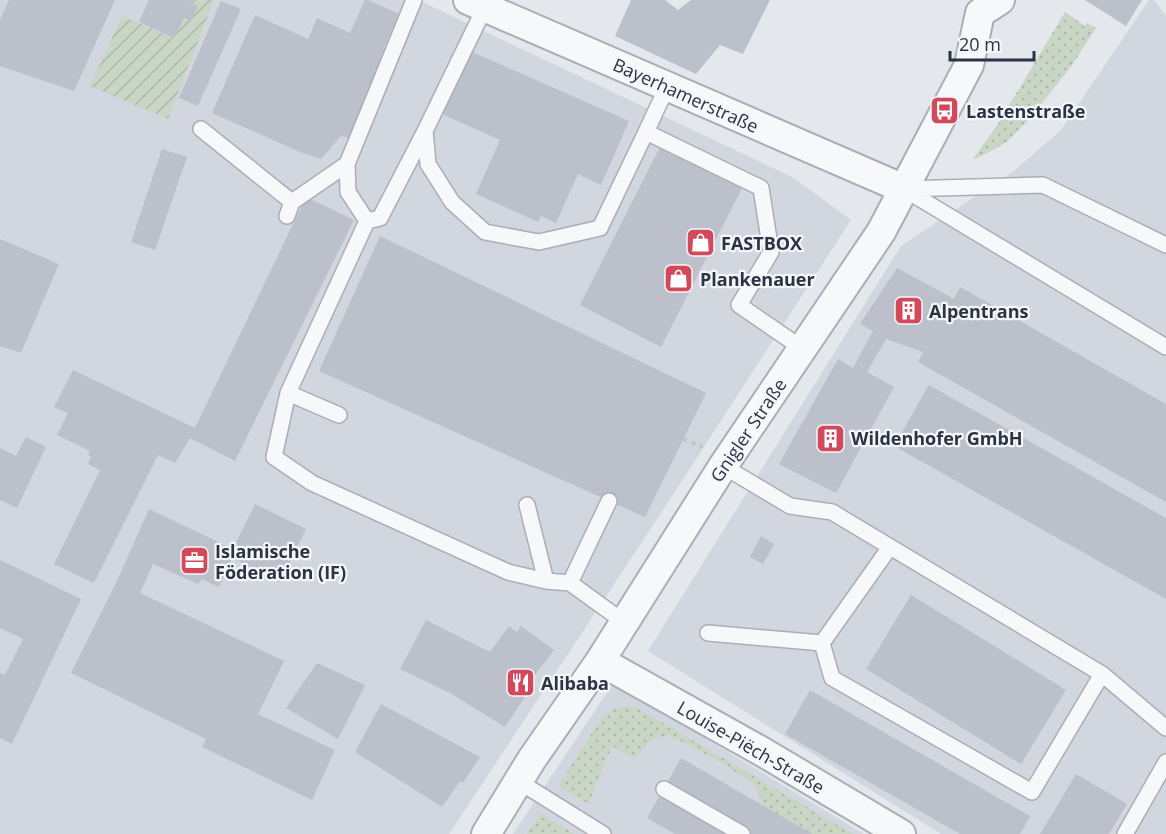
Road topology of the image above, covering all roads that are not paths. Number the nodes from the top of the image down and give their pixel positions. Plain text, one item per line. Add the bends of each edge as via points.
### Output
1 (414, 0) edge
2 (481, 2) edge
3 (982, 4) edge
4 (667, 87) junction
5 (201, 129) dead end
6 (425, 131) junction
7 (646, 132) junction
8 (347, 164) junction
9 (904, 189) junction
10 (368, 221) junction
11 (1166, 245) edge
12 (1166, 347) edge
13 (803, 349) junction
14 (288, 393) junction
15 (339, 415) dead end
16 (716, 458) junction
17 (609, 501) dead end
18 (527, 505) dead end
19 (890, 547) junction
20 (546, 581) junction
21 (570, 583) junction
22 (624, 622) junction
23 (708, 633) dead end
24 (822, 643) junction
25 (600, 661) junction
26 (1102, 674) junction
27 (1166, 728) edge
28 (1166, 762) edge
29 (518, 781) junction
30 (664, 789) dead end
31 (734, 832) edge
32 (486, 834) edge
33 (603, 834) edge
34 (901, 834) edge
35 (1125, 834) edge

1 - 8 lane
2 - 4 street, Bayerhamerstraße
2 - 6 lane
3 - 9 street, Gnigler Straße via 969,65
4 - 7 lane
4 - 9 street, Bayerhamerstraße
5 - 8 lane via 289,209
6 - 7 lane via 428,164 452,202 485,232 539,242 600,228
6 - 10 lane via 380,218
7 - 13 lane via 761,188 771,252 739,305
8 - 10 lane via 348,192
9 - 11 lane via 1043,184
9 - 12 lane
9 - 13 street, Gnigler Straße via 881,232
10 - 14 lane
13 - 16 street, Gnigler Straße
14 - 15 lane
14 - 20 lane via 274,457 312,483 399,523 508,572
16 - 19 lane via 790,506 832,512
16 - 22 street, Gnigler Straße
17 - 21 lane
18 - 20 lane
19 - 24 lane
19 - 26 lane
20 - 21 lane
21 - 22 lane
22 - 25 street, Gnigler Straße
23 - 24 lane
24 - 26 lane via 832,678 1032,792
25 - 29 street, Gnigler Straße
25 - 34 street, Louise-Piëch-Straße
26 - 27 lane
28 - 35 lane
29 - 32 street, Gnigler Straße
29 - 33 lane
30 - 31 lane

